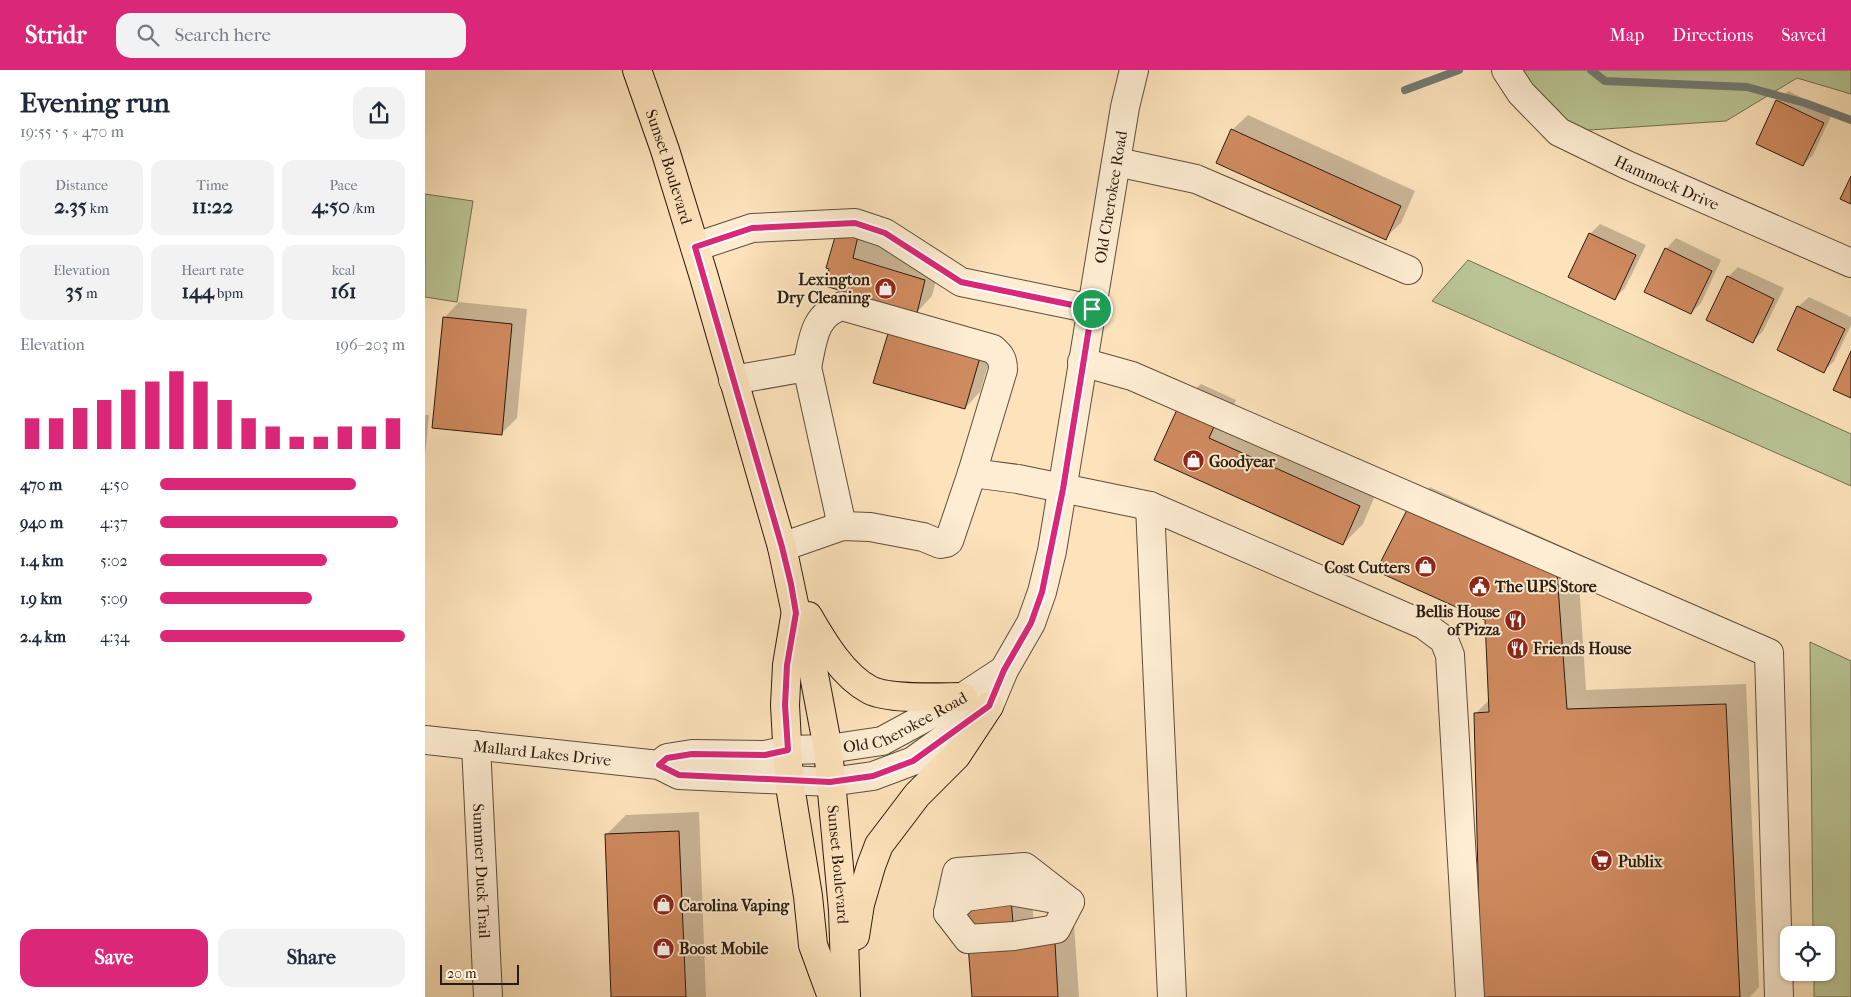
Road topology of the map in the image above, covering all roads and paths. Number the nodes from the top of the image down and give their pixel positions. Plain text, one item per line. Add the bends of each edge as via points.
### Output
1 (637, 70) edge
2 (1134, 70) edge
3 (1507, 70) edge
4 (1117, 162) junction
5 (695, 247) junction
6 (1851, 263) edge
7 (1408, 270) dead end
8 (1092, 309) junction
9 (1082, 362) junction
10 (807, 367) junction
11 (733, 380) junction
12 (972, 473) junction
13 (1063, 489) junction
14 (1150, 506) junction
15 (842, 526) junction
16 (782, 547) junction
17 (791, 584) junction
18 (796, 613) junction
19 (1004, 670) junction
20 (963, 697) junction
21 (989, 706) junction
22 (425, 740) edge
23 (475, 745) junction
24 (828, 749) junction
25 (788, 750) junction
26 (659, 765) junction
27 (789, 780) junction
28 (830, 782) junction
29 (948, 913) joint
30 (488, 997) edge
31 (832, 997) edge
32 (846, 997) edge
33 (1172, 997) edge
34 (1470, 997) edge
35 (1779, 997) edge

1 - 5 main road, Sunset Boulevard
2 - 4 street, Old Cherokee Road
3 - 6 street, Hammock Drive via 1521,94 1559,132
4 - 7 street via 1195,179
4 - 8 street, Old Cherokee Road
5 - 8 street via 752,228 855,223 885,233 961,282
5 - 11 main road, Sunset Boulevard
8 - 9 street, Old Cherokee Road
9 - 13 street, Old Cherokee Road
9 - 35 street via 1132,376 1769,654
10 - 11 street
10 - 12 street via 823,316 842,306 993,349 1003,362 1003,370
10 - 15 street
11 - 16 main road, Sunset Boulevard
12 - 13 street via 1018,478
12 - 15 street via 946,543 870,527
13 - 14 street
13 - 19 street, Old Cherokee Road via 1042,592 1031,623
14 - 33 street
14 - 34 street via 1423,625 1444,640 1450,664
15 - 16 street
16 - 17 main road, Sunset Boulevard
17 - 18 main road, Sunset Boulevard
17 - 20 main road via 823,642 852,676 871,690 898,696
18 - 24 main road, Sunset Boulevard via 811,658
18 - 25 main road via 787,665
19 - 20 street, Old Cherokee Road
19 - 21 street, Old Cherokee Road
20 - 24 street, Old Cherokee Road via 882,741
21 - 28 street, Old Cherokee Road via 913,761 873,776
21 - 32 main road via 955,756 917,795 879,845 860,904
22 - 23 street, Mallard Lakes Drive
23 - 26 street, Mallard Lakes Drive
23 - 30 street, Summer Duck Trail
24 - 25 street, Mallard Lakes Drive
24 - 28 main road, Sunset Boulevard
25 - 26 street, Mallard Lakes Drive via 765,755 692,754 667,758
25 - 27 main road
26 - 27 street, Mallard Lakes Drive via 679,775
27 - 28 street, Mallard Lakes Drive
27 - 31 main road via 813,945
28 - 32 main road, Sunset Boulevard via 843,910
29 - 29 street via 1070,902 1025,867 957,872

